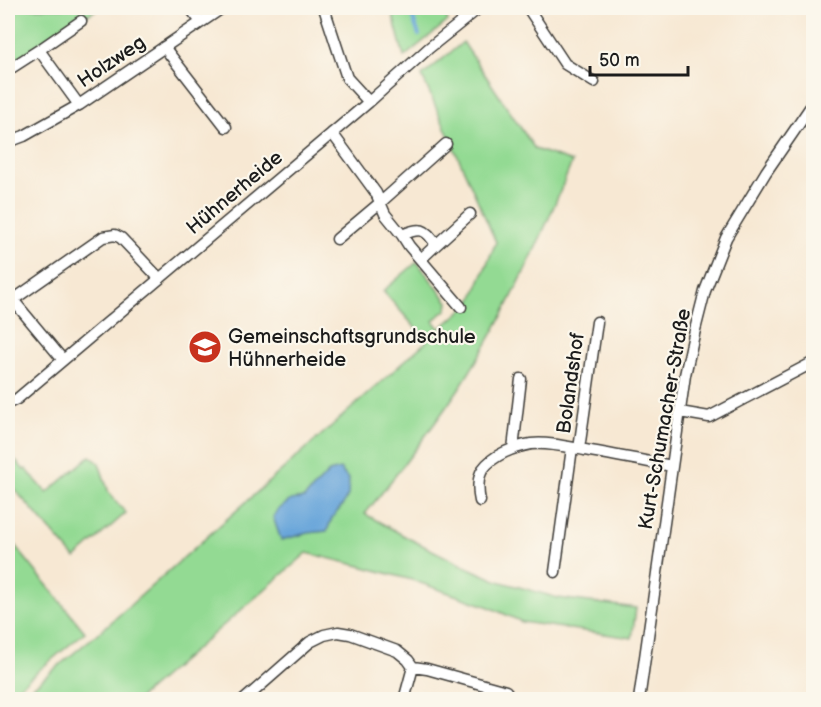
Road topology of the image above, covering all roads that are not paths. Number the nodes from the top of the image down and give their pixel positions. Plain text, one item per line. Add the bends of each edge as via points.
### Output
1 (190, 8) edge
2 (222, 8) edge
3 (324, 8) edge
4 (479, 8) edge
5 (528, 8) edge
6 (81, 21) dead end
7 (201, 22) junction
8 (164, 47) junction
9 (39, 50) junction
10 (8, 70) edge
11 (594, 82) dead end
12 (369, 102) junction
13 (813, 102) edge
14 (79, 105) junction
15 (226, 127) dead end
16 (332, 133) junction
17 (8, 142) edge
18 (446, 144) dead end
19 (381, 202) junction
20 (470, 214) dead end
21 (402, 235) junction
22 (337, 239) dead end
23 (436, 245) junction
24 (421, 259) junction
25 (159, 278) junction
26 (10, 301) edge
27 (461, 307) dead end
28 (597, 321) dead end
29 (63, 360) junction
30 (813, 362) edge
31 (521, 379) dead end
32 (8, 403) edge
33 (680, 412) junction
34 (513, 449) junction
35 (576, 449) junction
36 (672, 466) junction
37 (480, 501) dead end
38 (555, 572) dead end
39 (413, 667) junction
40 (506, 691) dead end
41 (244, 699) edge
42 (404, 699) edge
43 (639, 699) edge

1 - 7 street
2 - 7 street, Holzweg
3 - 12 street via 347,78
4 - 12 street, Hühnerheide
5 - 11 street via 566,64
6 - 9 street
7 - 8 street, Holzweg
8 - 14 street, Holzweg
8 - 15 street, Holzweg
9 - 10 street
9 - 14 street, Holzweg
12 - 16 street, Hühnerheide
13 - 33 street, Kurt-Schumacher-Straße via 726,238 694,330
14 - 17 street, Holzweg
16 - 19 street
16 - 25 street, Hühnerheide
18 - 19 street
19 - 21 street via 385,214
19 - 22 street
20 - 23 street
21 - 23 street via 412,230 425,232
21 - 24 street
23 - 24 street
24 - 27 street
25 - 26 street via 114,235 103,237
25 - 29 street, Hühnerheide
26 - 29 street
28 - 35 street, Bolandshof
29 - 32 street, Hühnerheide
30 - 33 street via 709,417
31 - 34 street
33 - 36 street, Kurt-Schumacher-Straße
34 - 35 street, Bolandshof via 548,444
34 - 37 street, Bolandshof via 496,456 481,471
35 - 36 street, Bolandshof
35 - 38 street, Bolandshof
36 - 43 street, Kurt-Schumacher-Straße
39 - 40 street
39 - 41 street via 397,651 338,632 310,642
39 - 42 street

